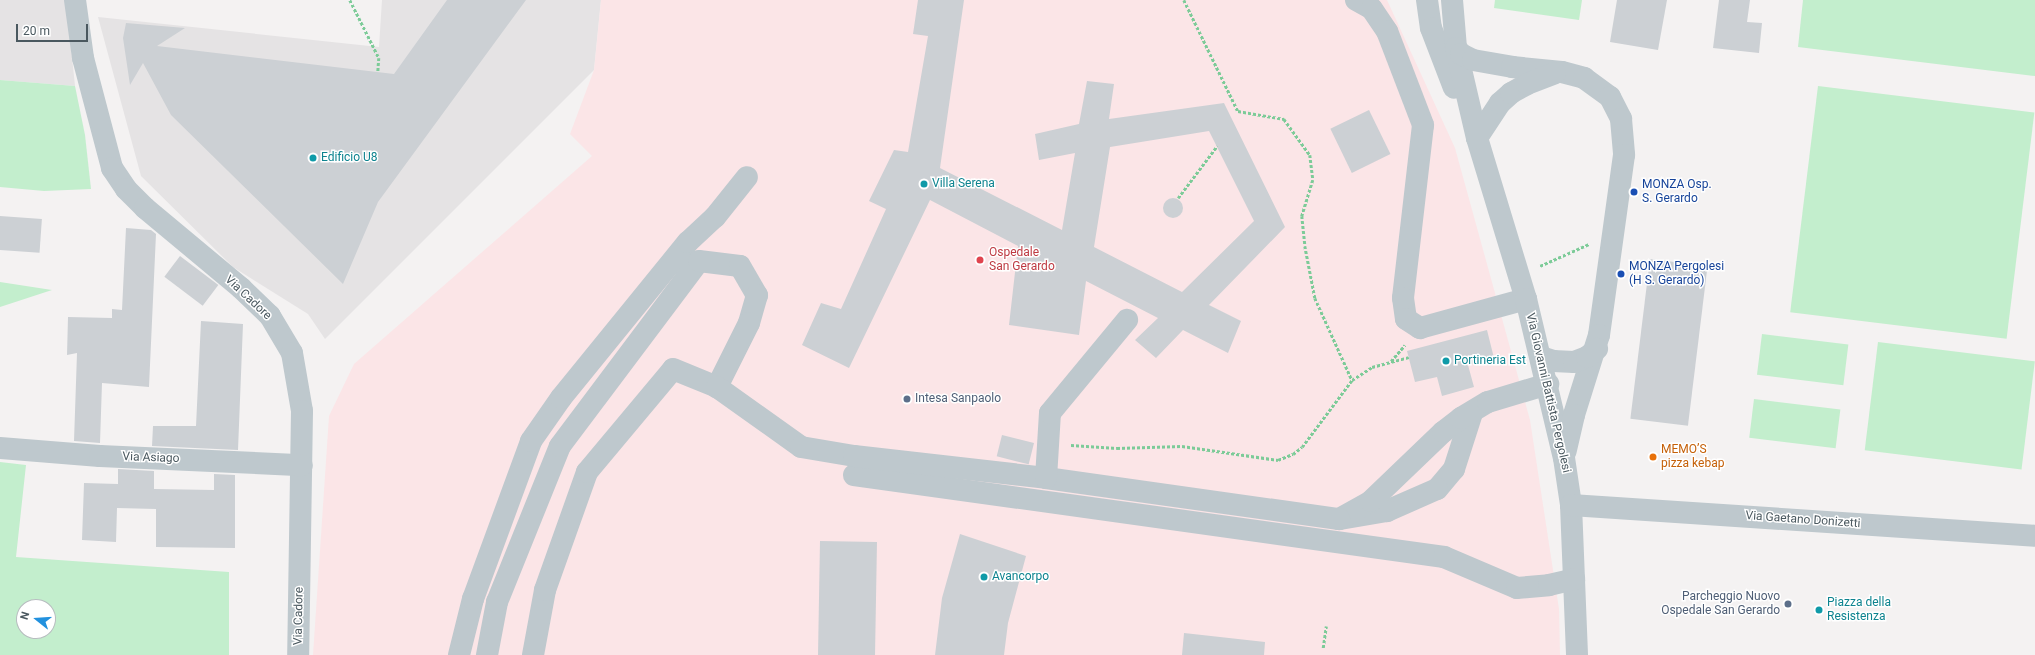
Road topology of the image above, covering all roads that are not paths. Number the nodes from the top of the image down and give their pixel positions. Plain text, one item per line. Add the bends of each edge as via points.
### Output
1 (75, 0) edge
2 (1356, 0) edge
3 (1427, 0) edge
4 (1452, 0) edge
5 (1456, 48) junction
6 (1562, 72) junction
7 (1477, 138) junction
8 (747, 177) dead end
9 (1526, 299) junction
10 (1127, 320) dead end
11 (1596, 349) junction
12 (1541, 356) junction
13 (1548, 384) junction
14 (717, 387) junction
15 (1472, 413) junction
16 (0, 448) edge
17 (1564, 458) junction
18 (302, 465) junction
19 (854, 475) dead end
20 (1046, 478) junction
21 (1571, 505) junction
22 (1339, 520) junction
23 (2035, 536) edge
24 (1574, 579) junction
25 (298, 655) edge
26 (459, 655) edge
27 (487, 655) edge
28 (533, 655) edge
29 (1577, 655) edge

1 - 18 street, Via Cadore via 83,58 112,168 126,189 162,225 241,288 270,316 292,353 302,411
2 - 9 street via 1372,9 1387,31 1423,125 1403,298 1406,319 1420,328
3 - 7 street via 1431,28 1447,73
4 - 5 street
5 - 6 street via 1461,54 1473,60
5 - 7 street
6 - 7 street via 1532,81 1512,93 1500,103
6 - 11 street via 1584,78 1610,97 1617,107 1624,130 1624,155
7 - 9 street, Via Giovanni Battista Pergolesi
8 - 26 street via 715,217 688,242 561,398 532,441 473,598
9 - 12 street, Via Giovanni Battista Pergolesi
10 - 20 street via 1050,414
11 - 12 street via 1587,357 1574,362 1553,361
11 - 17 street via 1574,415
12 - 13 street, Via Giovanni Battista Pergolesi
13 - 15 street via 1488,402
13 - 17 street, Via Giovanni Battista Pergolesi
14 - 20 street via 801,447 854,456
14 - 27 street via 749,323 757,295 740,266 699,261 560,446 497,602
14 - 28 street via 673,369 587,472 545,590
15 - 22 street via 1443,432 1371,501
15 - 22 street via 1454,469 1437,489 1387,511
16 - 18 street, Via Asiago via 52,453
17 - 21 street, Via Giovanni Battista Pergolesi
18 - 25 street, Via Cadore
19 - 24 street via 1444,557 1517,588 1549,585
20 - 22 street
21 - 23 street, Via Gaetano Donizetti
21 - 24 street, Via Giovanni Battista Pergolesi
24 - 29 street, Via Giovanni Battista Pergolesi

